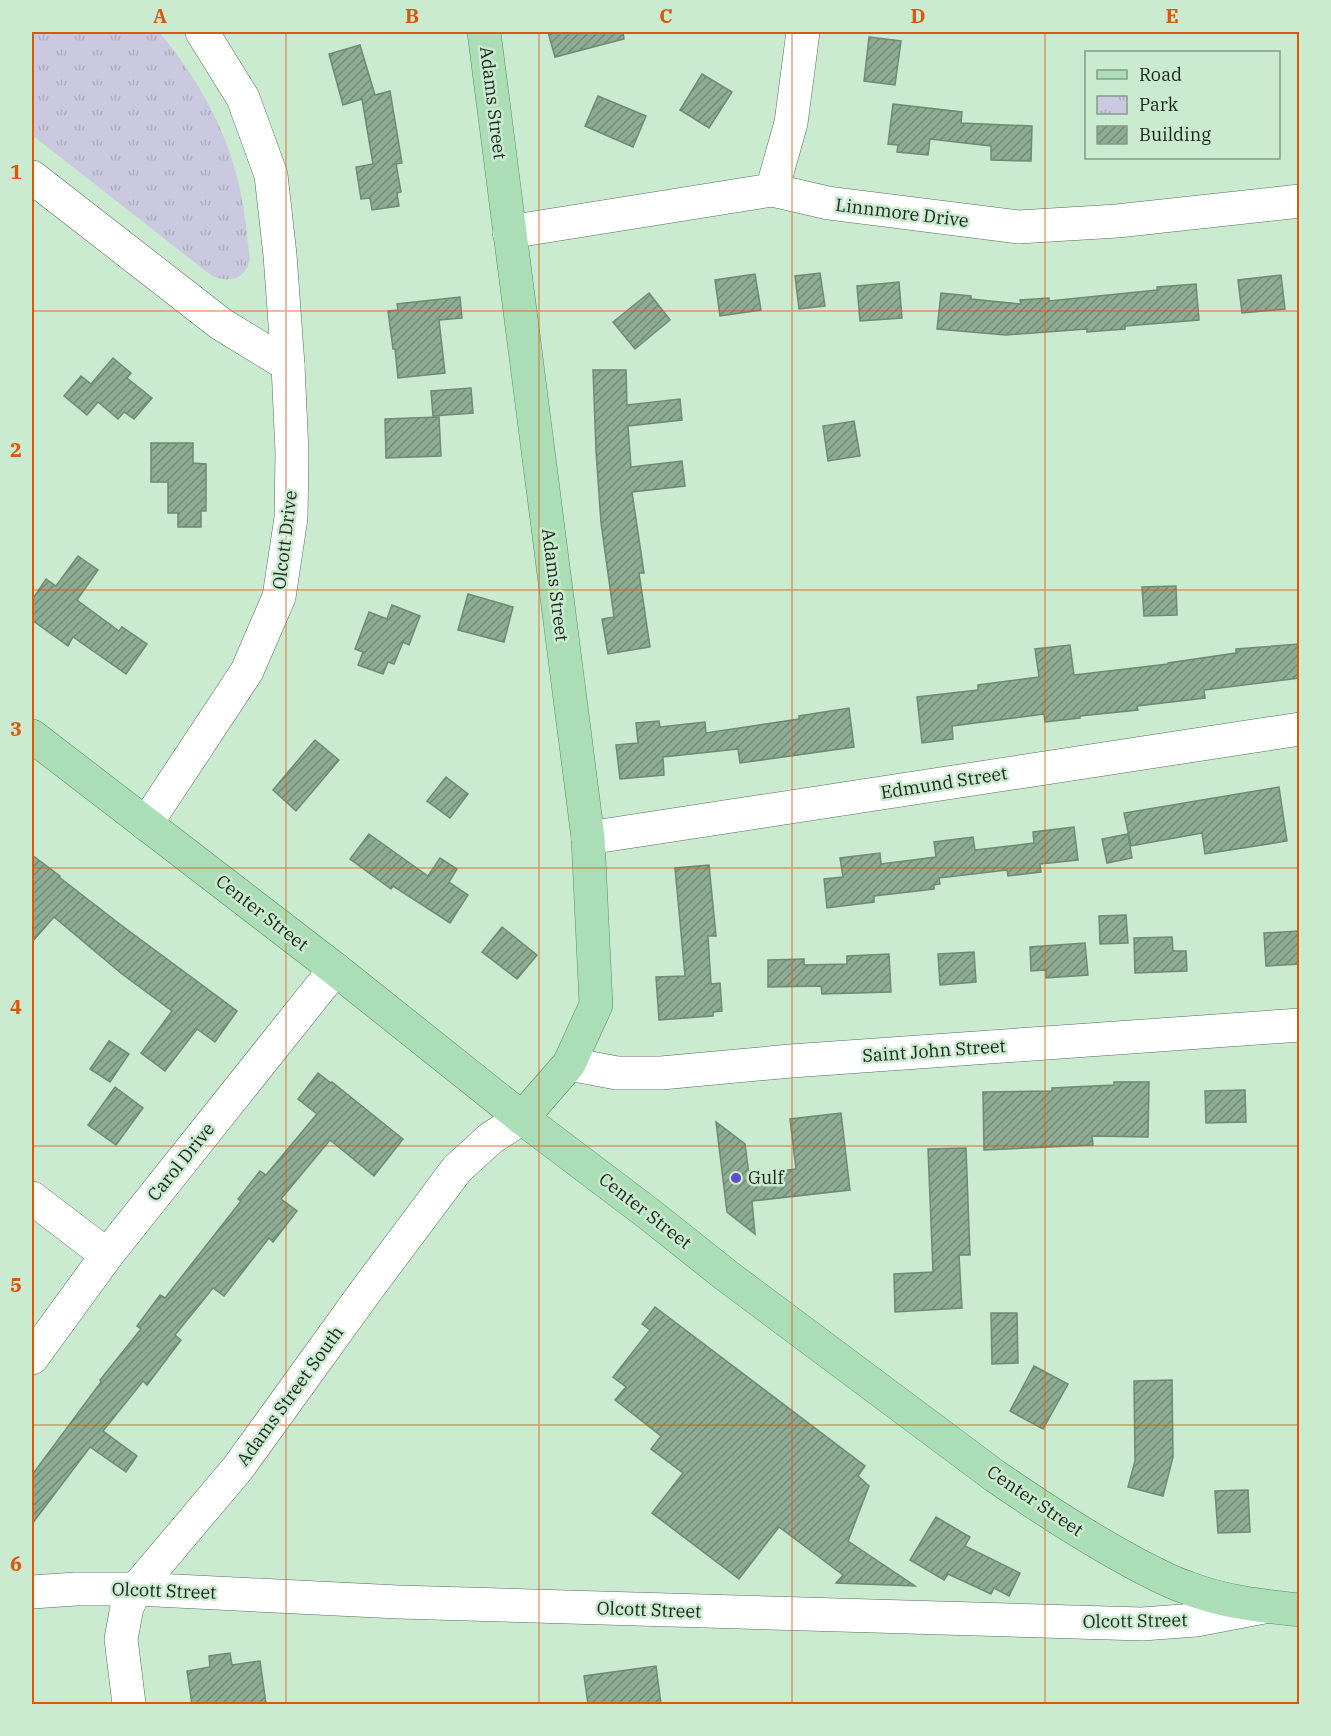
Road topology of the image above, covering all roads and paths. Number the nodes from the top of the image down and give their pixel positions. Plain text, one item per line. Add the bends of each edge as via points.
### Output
1 (202, 32) edge
2 (484, 32) edge
3 (803, 32) edge
4 (32, 177) edge
5 (772, 190) junction
6 (1299, 201) edge
7 (509, 232) junction
8 (288, 365) junction
9 (1299, 729) edge
10 (32, 736) edge
11 (146, 824) junction
12 (588, 838) junction
13 (335, 969) junction
14 (1299, 1025) edge
15 (569, 1064) junction
16 (522, 1118) junction
17 (32, 1198) edge
18 (107, 1255) junction
19 (32, 1358) edge
20 (136, 1589) junction
21 (32, 1592) edge
22 (1266, 1606) junction
23 (1299, 1610) edge
24 (129, 1704) edge

1 - 8 street, Olcott Drive via 243,98 271,175
2 - 7 main road, Adams Street
3 - 5 street via 791,123
4 - 8 street via 221,324
5 - 6 street, Linnmore Drive via 828,203 1018,227 1117,221
5 - 7 street, Linnmore Drive
7 - 12 main road, Adams Street
8 - 11 street, Olcott Drive via 291,518 279,597 247,671
9 - 12 street, Edmund Street
10 - 11 main road, Center Street
11 - 13 main road, Center Street
12 - 15 main road, Adams Street via 596,1005
13 - 16 main road, Center Street
13 - 18 street, Carol Drive
14 - 15 street, Saint John Street via 661,1073 617,1073
15 - 16 main road, Adams Street
16 - 20 street, Adams Street South via 457,1169 238,1468
16 - 22 main road, Center Street via 727,1276 1038,1505 1105,1547 1173,1582 1214,1597
17 - 18 street
18 - 19 street, Carol Drive
20 - 21 street, Olcott Street
20 - 22 street, Olcott Street via 398,1602 1142,1624 1196,1620
20 - 24 street, Adams Street South via 127,1606 121,1640
22 - 23 main road, Center Street

